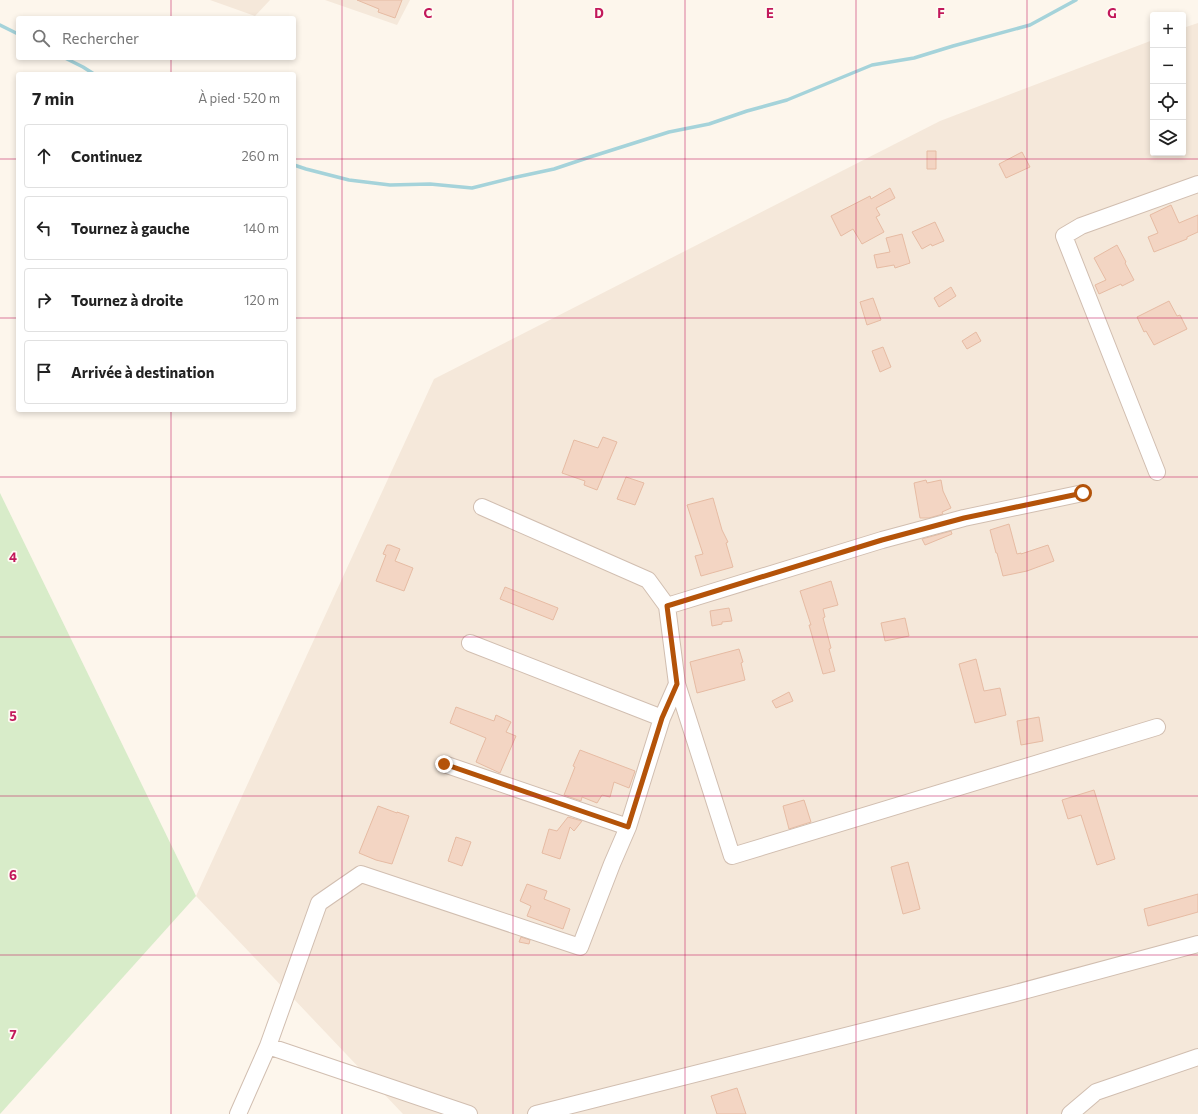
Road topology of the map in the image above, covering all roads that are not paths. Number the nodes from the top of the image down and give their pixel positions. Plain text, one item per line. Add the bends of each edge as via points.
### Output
1 (1198, 184) edge
2 (1157, 472) dead end
3 (1083, 493) dead end
4 (482, 507) dead end
5 (667, 606) junction
6 (470, 643) dead end
7 (677, 684) junction
8 (662, 718) junction
9 (1156, 727) dead end
10 (444, 764) dead end
11 (628, 827) junction
12 (1198, 944) edge
13 (268, 1046) junction
14 (1198, 1057) edge
15 (238, 1114) edge
16 (469, 1114) edge
17 (536, 1114) edge
18 (1070, 1114) edge

1 - 2 street via 1081,226 1064,236
3 - 5 street via 956,520 875,542
4 - 5 street via 648,580
5 - 7 street
6 - 8 street
7 - 8 street
7 - 9 street via 732,856
8 - 11 street
10 - 11 street
11 - 13 street via 580,947 361,874 319,903
12 - 17 street via 1012,994
13 - 15 street
13 - 16 street
14 - 18 street via 1096,1092

